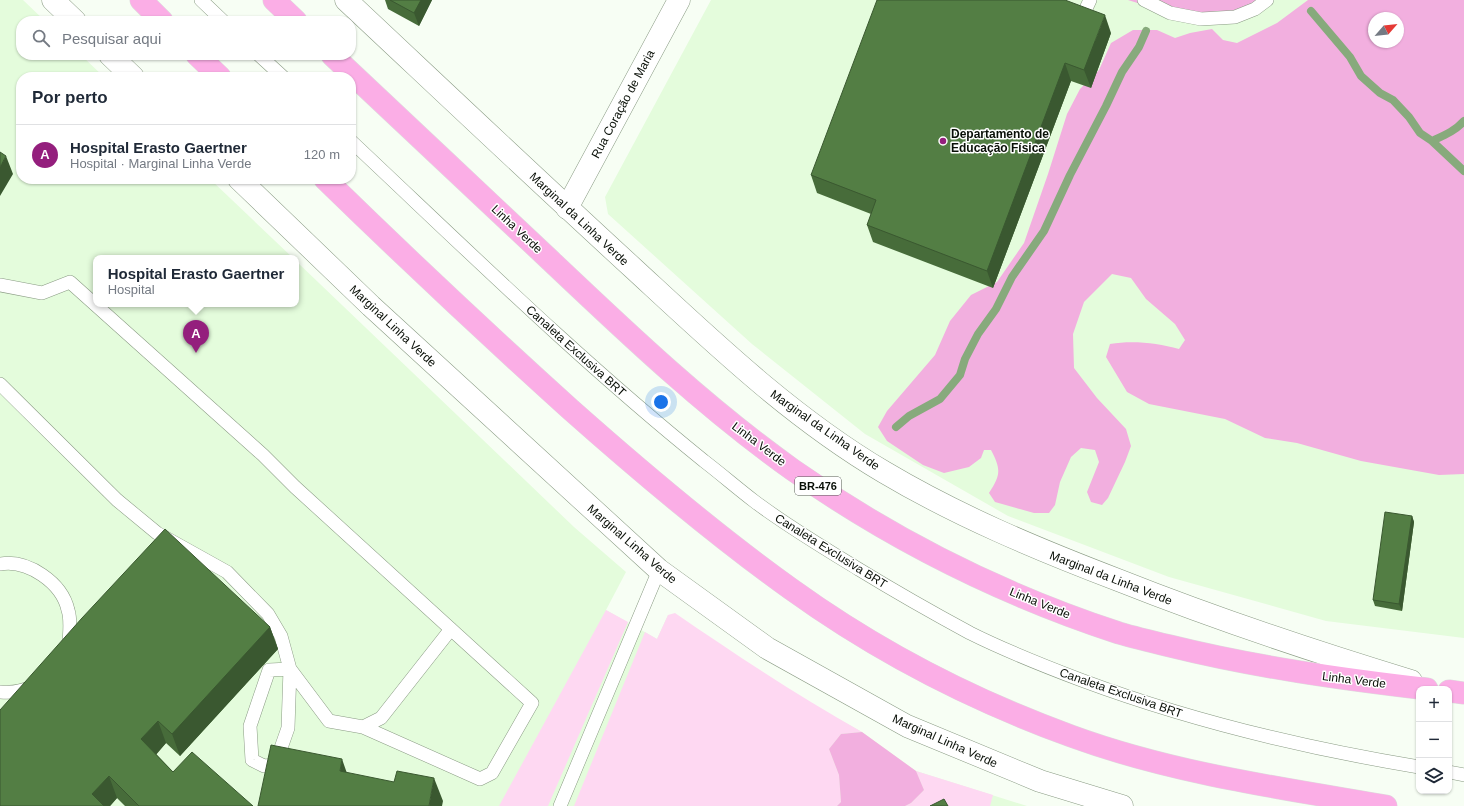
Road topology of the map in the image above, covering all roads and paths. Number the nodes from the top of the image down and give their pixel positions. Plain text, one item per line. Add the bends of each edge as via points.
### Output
1 (53, 0) edge
2 (141, 0) edge
3 (201, 0) edge
4 (274, 0) edge
5 (346, 0) edge
6 (679, 0) edge
7 (1090, 0) edge
8 (1144, 0) edge
9 (1267, 0) edge
10 (1084, 13) edge
11 (70, 16) edge
12 (157, 16) edge
13 (218, 16) edge
14 (291, 16) edge
15 (115, 60) edge
16 (202, 60) edge
17 (264, 60) edge
18 (337, 60) edge
19 (128, 72) edge
20 (215, 72) edge
21 (278, 72) edge
22 (350, 72) edge
23 (356, 78) edge
24 (356, 146) edge
25 (244, 184) edge
26 (330, 184) edge
27 (567, 208) junction
28 (0, 285) edge
29 (93, 303) edge
30 (98, 307) edge
31 (0, 384) edge
32 (0, 564) edge
33 (659, 570) junction
34 (452, 629) junction
35 (62, 660) edge
36 (290, 669) junction
37 (45, 680) edge
38 (1427, 686) edge
39 (1416, 688) edge
40 (1452, 691) edge
41 (0, 692) edge
42 (1464, 693) edge
43 (363, 727) junction
44 (1416, 767) edge
45 (1452, 773) edge
46 (1464, 775) edge
47 (560, 806) edge
48 (1122, 806) edge
49 (1386, 806) edge

1 - 11 main road
2 - 12 highway
3 - 13 lane
4 - 14 highway
5 - 27 main road, Marginal da Linha Verde
6 - 27 main road, Rua Coração de Maria
7 - 10 lane
8 - 9 lane via 1170,12 1201,19 1235,16 1255,9
15 - 19 main road
16 - 20 highway
17 - 21 lane
18 - 22 highway, Linha Verde / BR-476
23 - 39 highway, Linha Verde / BR-476 via 662,365 725,418 794,470 906,541 968,573 1049,608 1122,634 1259,666
24 - 44 lane, Canaleta Exclusiva BRT via 600,374 672,435 754,501 819,546 899,593 972,634 1036,663 1114,692 1192,718 1279,740
25 - 33 main road, Marginal Linha Verde via 370,306
26 - 49 highway via 525,369 645,474 791,590 885,649 956,688 1016,715 1121,753 1235,780
27 - 38 main road, Marginal da Linha Verde via 786,405 883,472 941,504 1041,550 1179,604 1329,656
28 - 29 lane via 42,293 70,282
30 - 34 lane
31 - 36 lane via 117,500 157,533 226,572 268,614 282,636
32 - 35 lane via 25,566 46,576 59,590 68,610 70,642
33 - 47 lane
33 - 48 main road, Marginal Linha Verde via 767,648 906,726 1040,782
34 - 43 lane via 381,718
34 - 43 lane via 532,703 492,773 480,779
36 - 36 lane via 288,728 275,764 264,766 252,760 250,726 269,670
36 - 43 lane via 329,721
37 - 41 lane via 25,690
40 - 42 highway
45 - 46 lane

